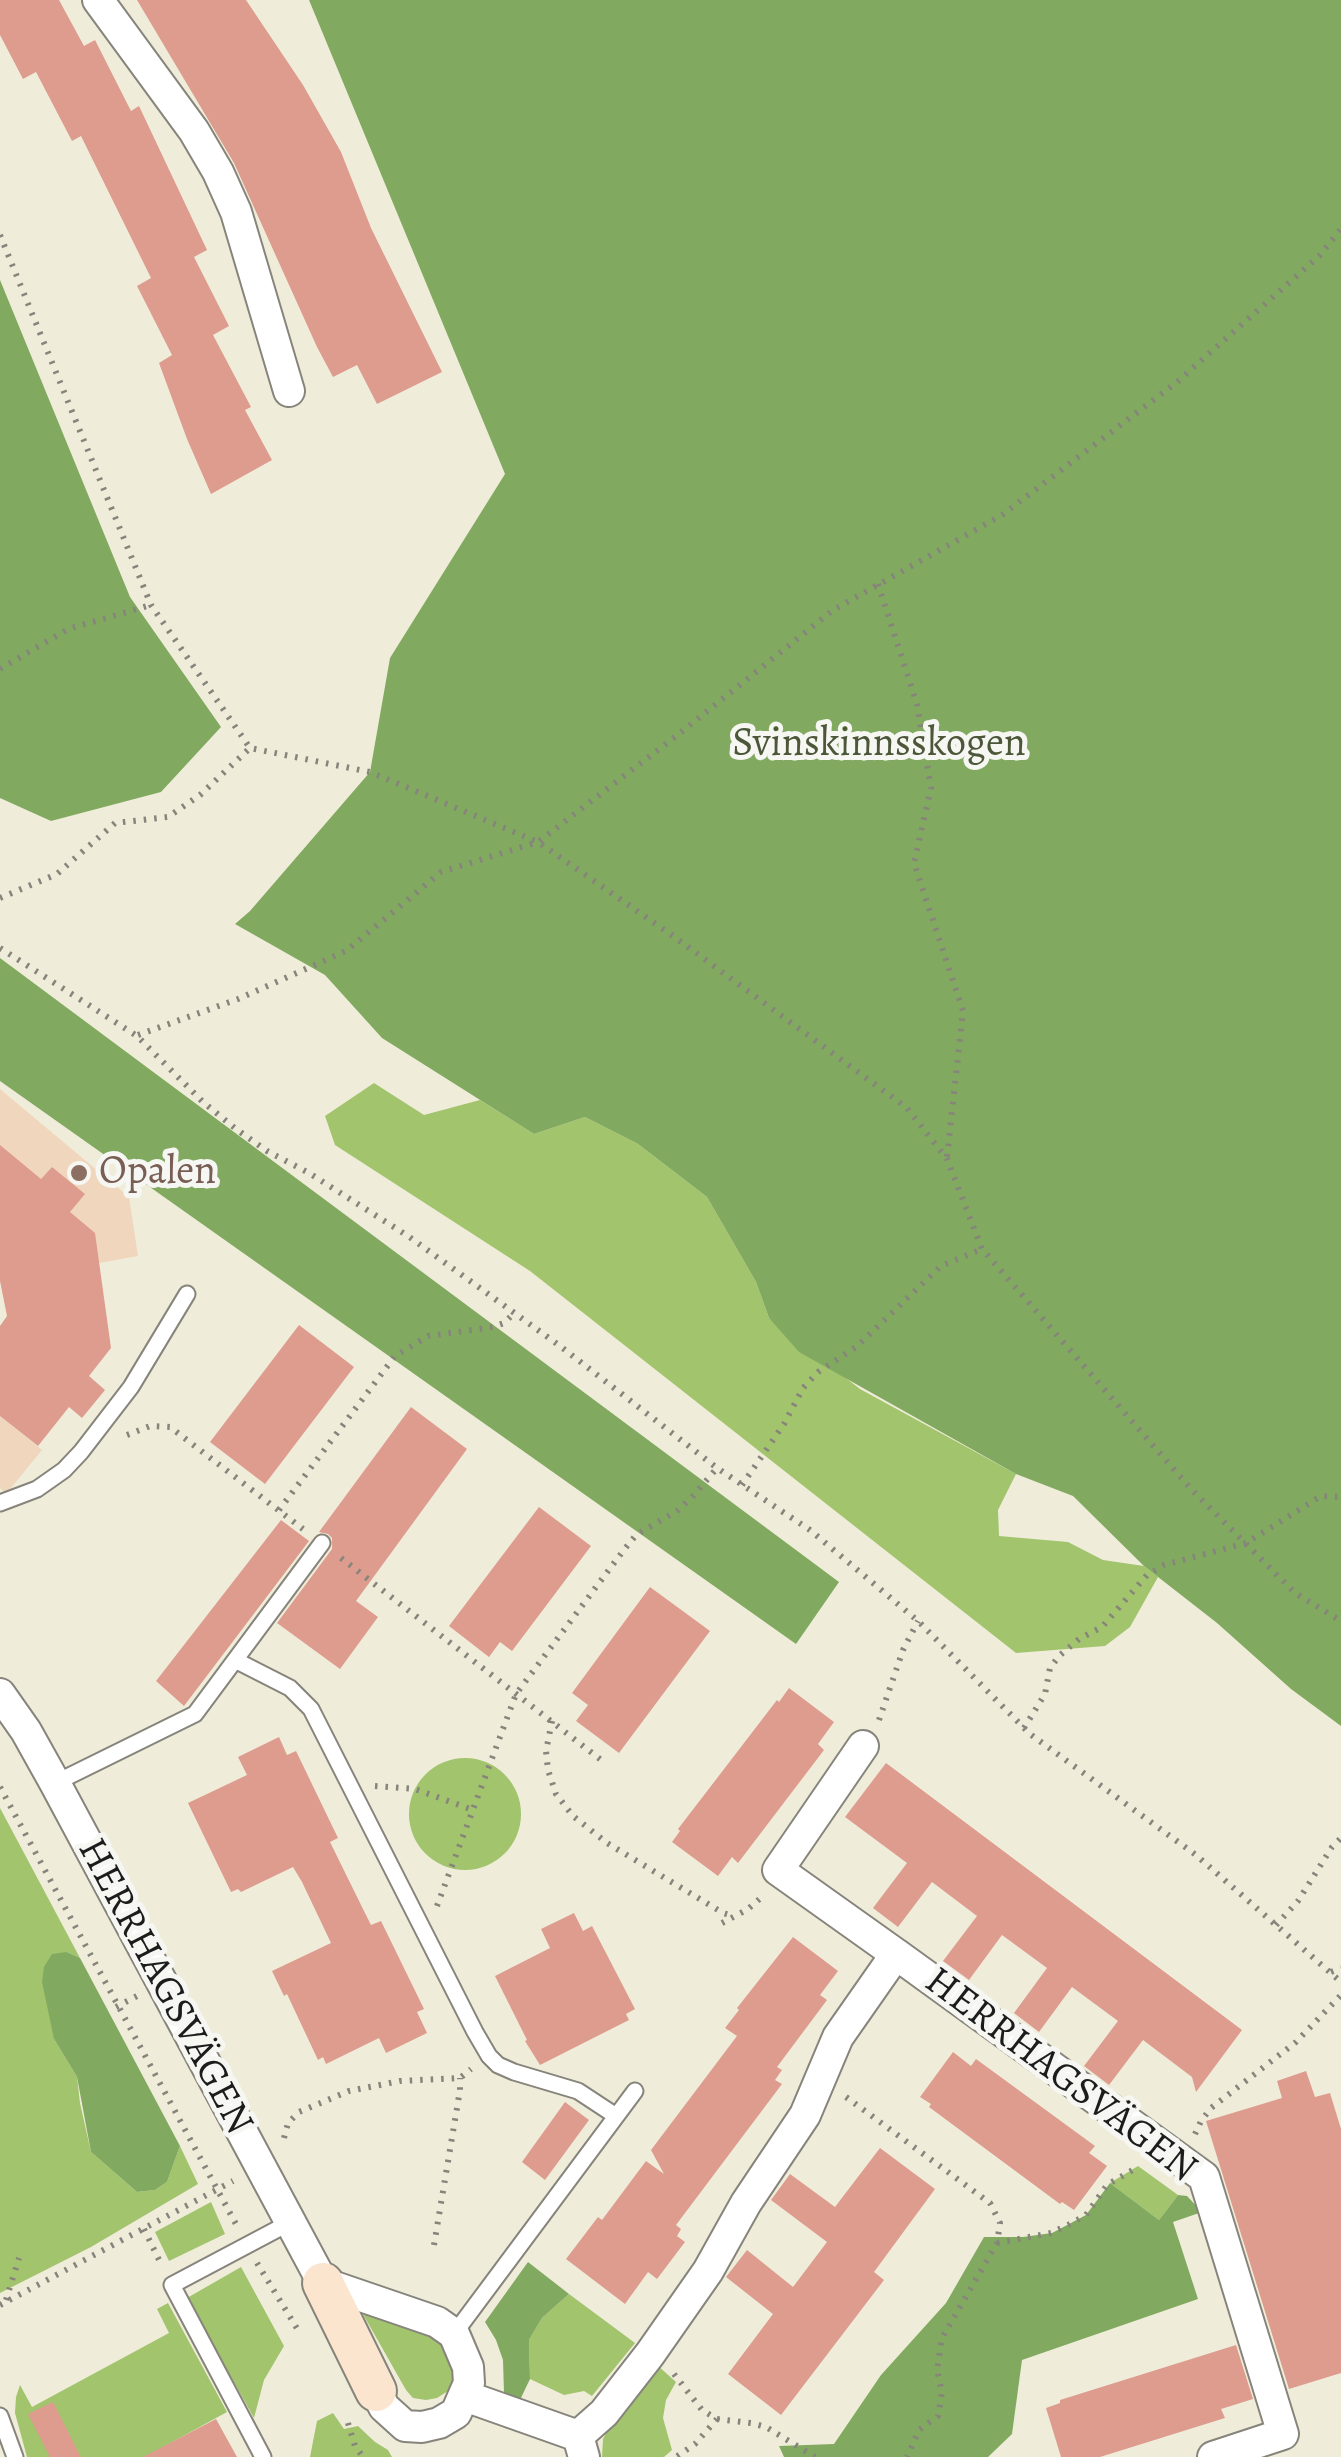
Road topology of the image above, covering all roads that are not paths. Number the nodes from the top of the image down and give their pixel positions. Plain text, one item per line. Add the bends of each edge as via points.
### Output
1 (98, 0) edge
2 (289, 391) dead end
3 (187, 1294) dead end
4 (0, 1503) edge
5 (322, 1542) road end
6 (235, 1660) junction
7 (0, 1694) edge
8 (863, 1746) road end
9 (55, 1782) junction
10 (896, 1954) junction
11 (634, 2091) dead end
12 (616, 2116) junction
13 (289, 2223) junction
14 (323, 2284) junction
15 (454, 2334) junction
16 (376, 2390) joint
17 (465, 2396) junction
18 (0, 2416) edge
19 (581, 2446) edge
20 (1286, 2446) edge
21 (15, 2457) edge
22 (263, 2457) edge
23 (1213, 2457) edge

1 - 2 street via 218,172
3 - 4 lane via 132,1387 64,1470
5 - 6 lane
6 - 9 lane via 196,1714
6 - 12 lane via 290,1688 312,1710 489,2056 514,2072 578,2091
7 - 9 street, HERRHAGSVÄGEN
8 - 10 street, HERRHAGSVÄGEN via 778,1870
9 - 13 street, HERRHAGSVÄGEN
10 - 19 street, HERRHAGSVÄGEN via 838,2038 804,2116 708,2271
10 - 20 street, HERRHAGSVÄGEN via 1204,2177
11 - 12 lane
12 - 15 lane
13 - 14 street, HERRHAGSVÄGEN
13 - 22 lane via 172,2285
14 - 15 street via 437,2322
14 - 16 street, HERRHAGSVÄGEN
15 - 17 street via 468,2367
16 - 17 street, HERRHAGSVÄGEN via 404,2426 439,2423 456,2413
17 - 19 street, HERRHAGSVÄGEN
18 - 21 lane
20 - 23 street, HERRHAGSVÄGEN

